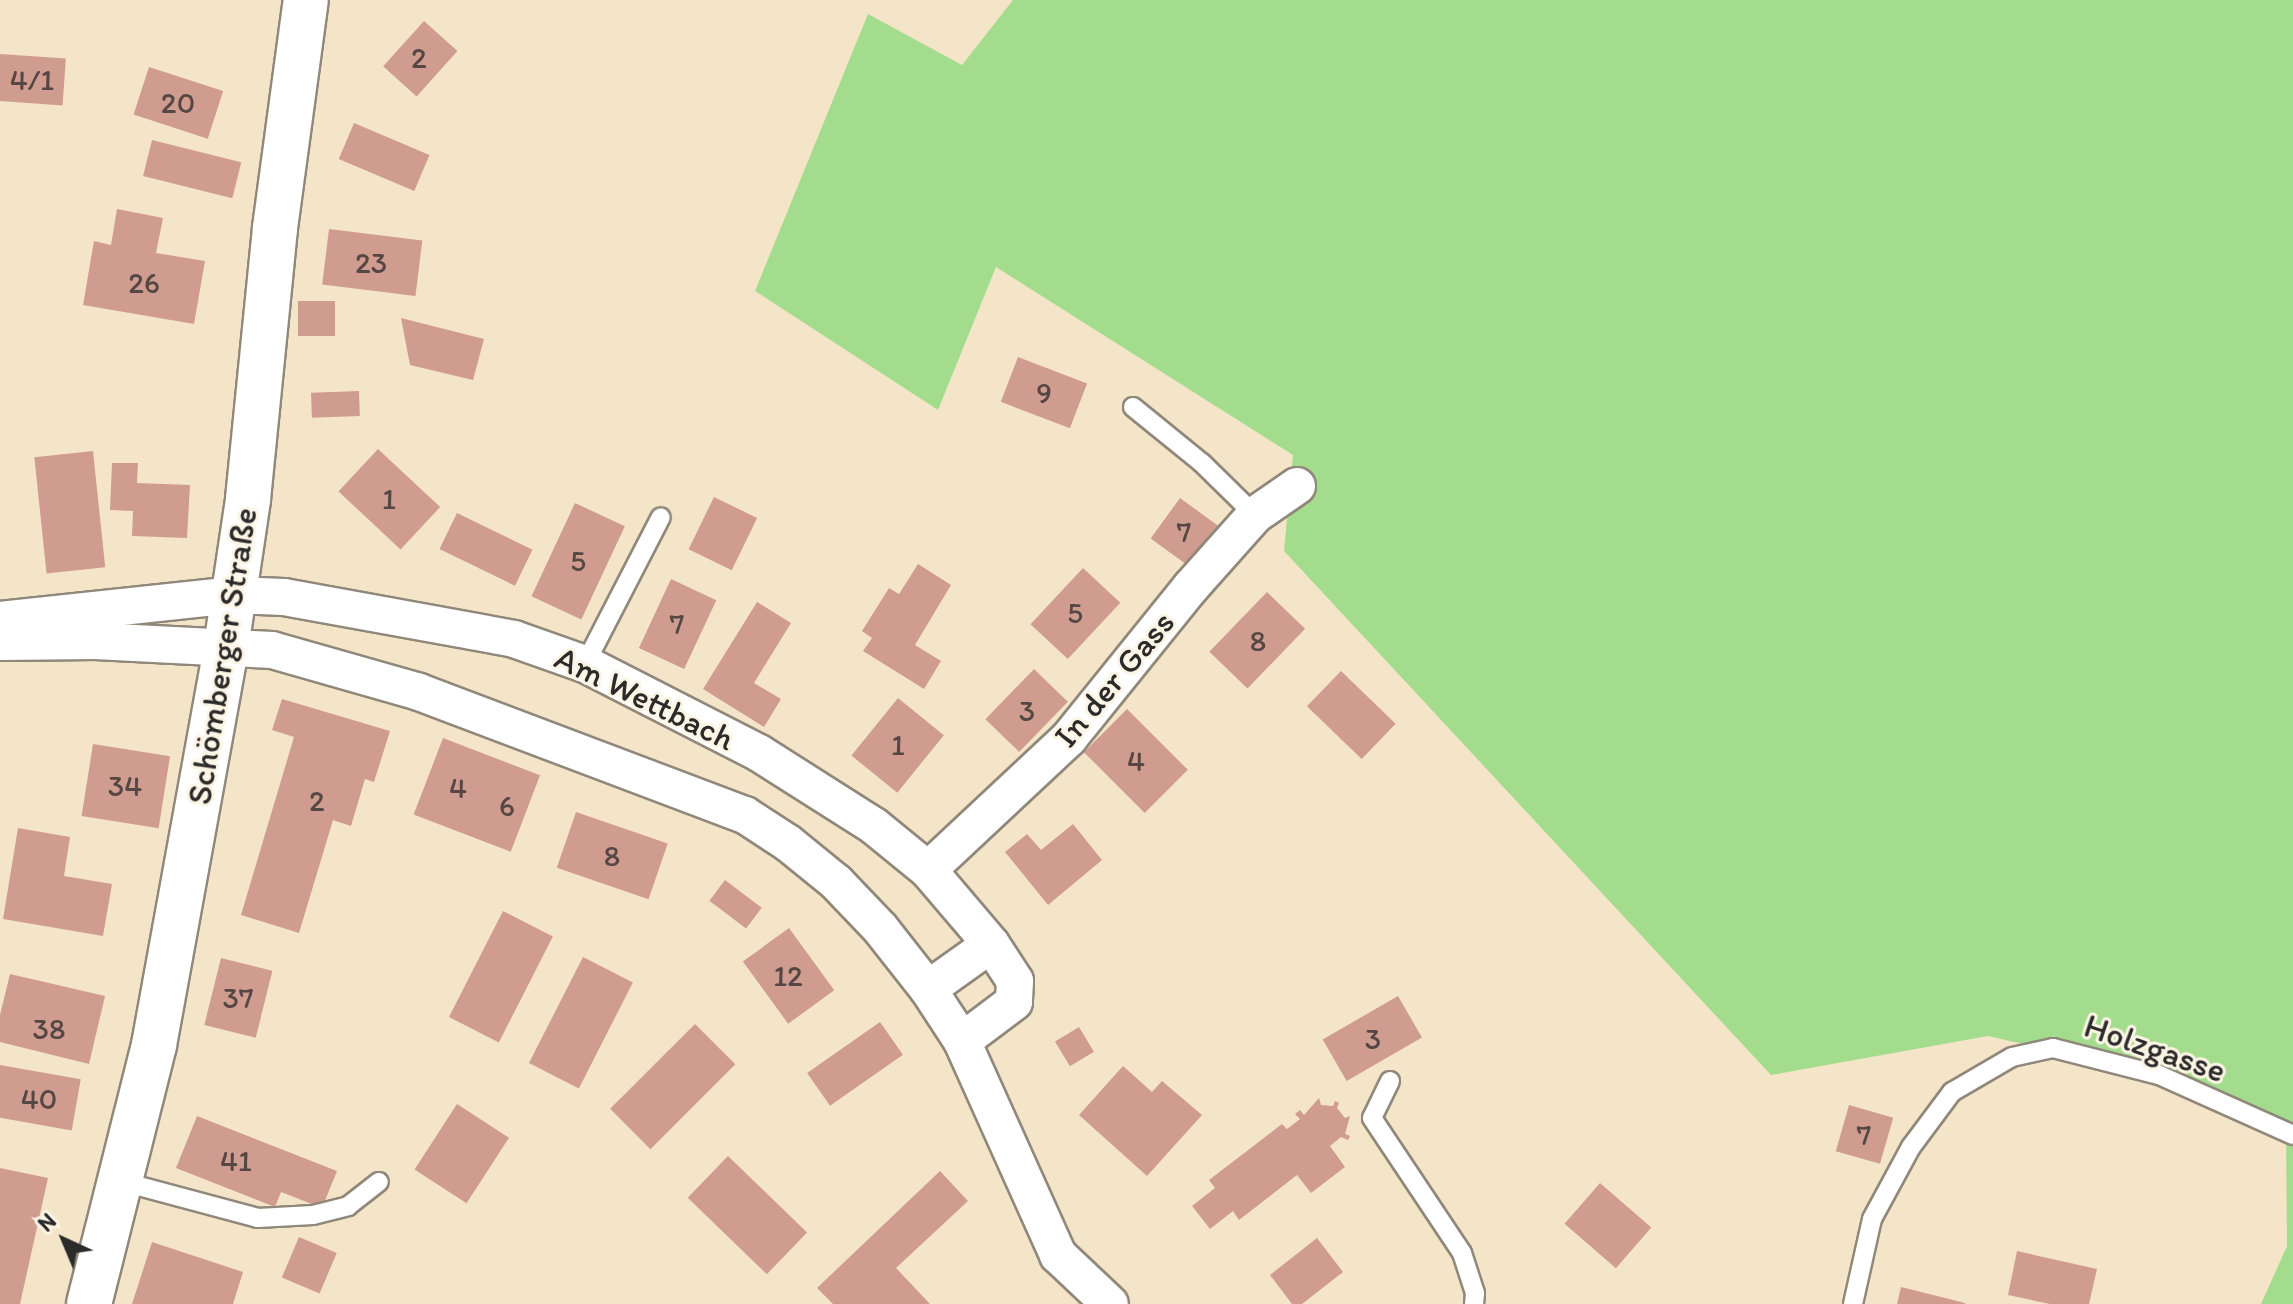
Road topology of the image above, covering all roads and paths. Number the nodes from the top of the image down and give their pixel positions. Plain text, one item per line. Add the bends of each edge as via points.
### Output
1 (306, 0) edge
2 (1133, 407) dead end
3 (1297, 486) dead end
4 (1255, 515) junction
5 (661, 517) dead end
6 (233, 595) junction
7 (0, 620) edge
8 (0, 642) edge
9 (226, 647) junction
10 (585, 664) junction
11 (928, 870) junction
12 (991, 944) junction
13 (928, 989) junction
14 (962, 1041) junction
15 (1390, 1081) dead end
16 (2293, 1135) edge
17 (120, 1181) junction
18 (379, 1182) dead end
19 (89, 1304) edge
20 (1110, 1304) edge
21 (1474, 1304) edge
22 (1853, 1304) edge

1 - 6 main road, Schömberger Straße
2 - 4 lane
3 - 4 street, In der Gass
4 - 11 street, In der Gass via 1069,738
5 - 10 lane
6 - 7 street, Am Wettbach
6 - 9 main road, Schömberger Straße
6 - 10 street, Am Wettbach via 284,597 439,624 514,639
8 - 9 street, Am Wettbach
9 - 13 street, Am Wettbach via 272,650 419,692 745,815 836,882
9 - 17 main road, Schömberger Straße via 154,1045
10 - 11 street, Am Wettbach via 759,753 874,826
11 - 12 street, Am Wettbach
12 - 13 street
12 - 14 street, Am Wettbach via 1015,981 1014,1002
13 - 14 street, Am Wettbach
14 - 20 street, Am Wettbach via 1058,1255
15 - 21 lane via 1372,1118 1462,1253
16 - 22 lane, Holzgasse via 2159,1075 2053,1048 2012,1057 1952,1092 1911,1147 1872,1219
17 - 18 lane via 258,1218 313,1215 348,1206
17 - 19 main road, Schömberger Straße

